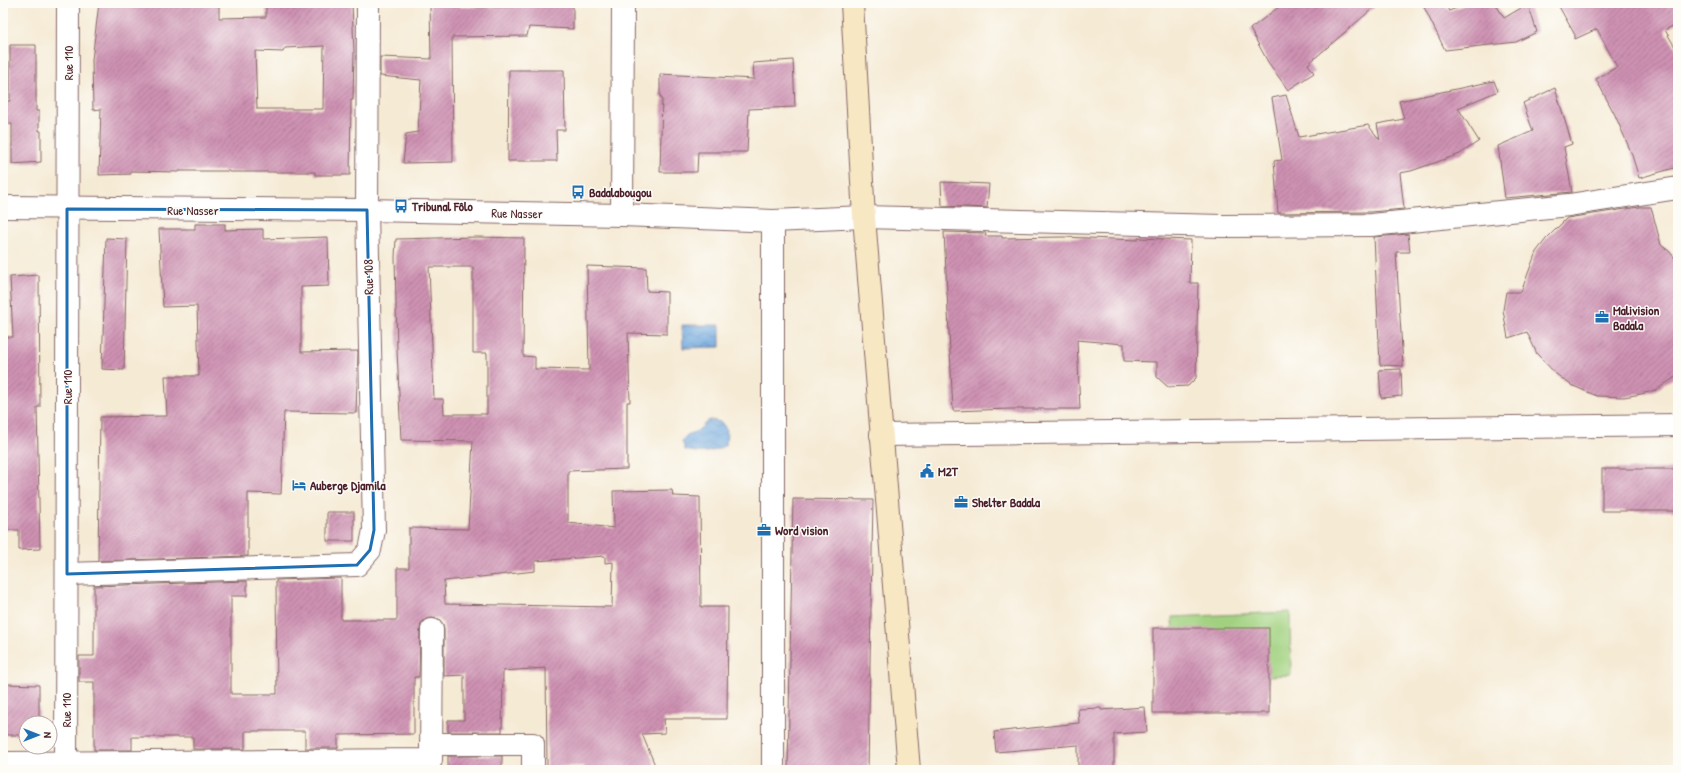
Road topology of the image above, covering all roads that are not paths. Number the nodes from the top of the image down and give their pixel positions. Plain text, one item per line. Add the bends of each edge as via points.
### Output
1 (68, 3) edge
2 (368, 3) edge
3 (623, 3) edge
4 (852, 3) edge
5 (1678, 188) edge
6 (3, 207) edge
7 (67, 209) junction
8 (367, 210) junction
9 (622, 215) junction
10 (864, 217) junction
11 (773, 221) junction
12 (1678, 425) edge
13 (881, 435) junction
14 (67, 574) junction
15 (432, 630) dead end
16 (431, 752) junction
17 (3, 763) edge
18 (66, 766) edge
19 (188, 766) edge
20 (319, 766) edge
21 (533, 770) edge
22 (773, 770) edge
23 (909, 770) edge

1 - 7 street, Rue 110
2 - 8 street, Rue 108
3 - 9 street
4 - 10 street
5 - 10 street, Rue Nasser via 1570,205 1371,225 1222,226
6 - 7 street, Rue Nasser
7 - 8 street, Rue Nasser
7 - 14 street, Rue 110
8 - 9 street, Rue Nasser
8 - 14 street, Rue 108 via 374,530 370,550 357,565
9 - 11 street, Rue Nasser
10 - 11 street, Rue Nasser
10 - 13 street
11 - 22 street
12 - 13 street
13 - 23 street
14 - 18 street, Rue 110
15 - 16 street
16 - 20 street
16 - 21 street via 533,744
17 - 18 street
18 - 19 street
19 - 20 street

